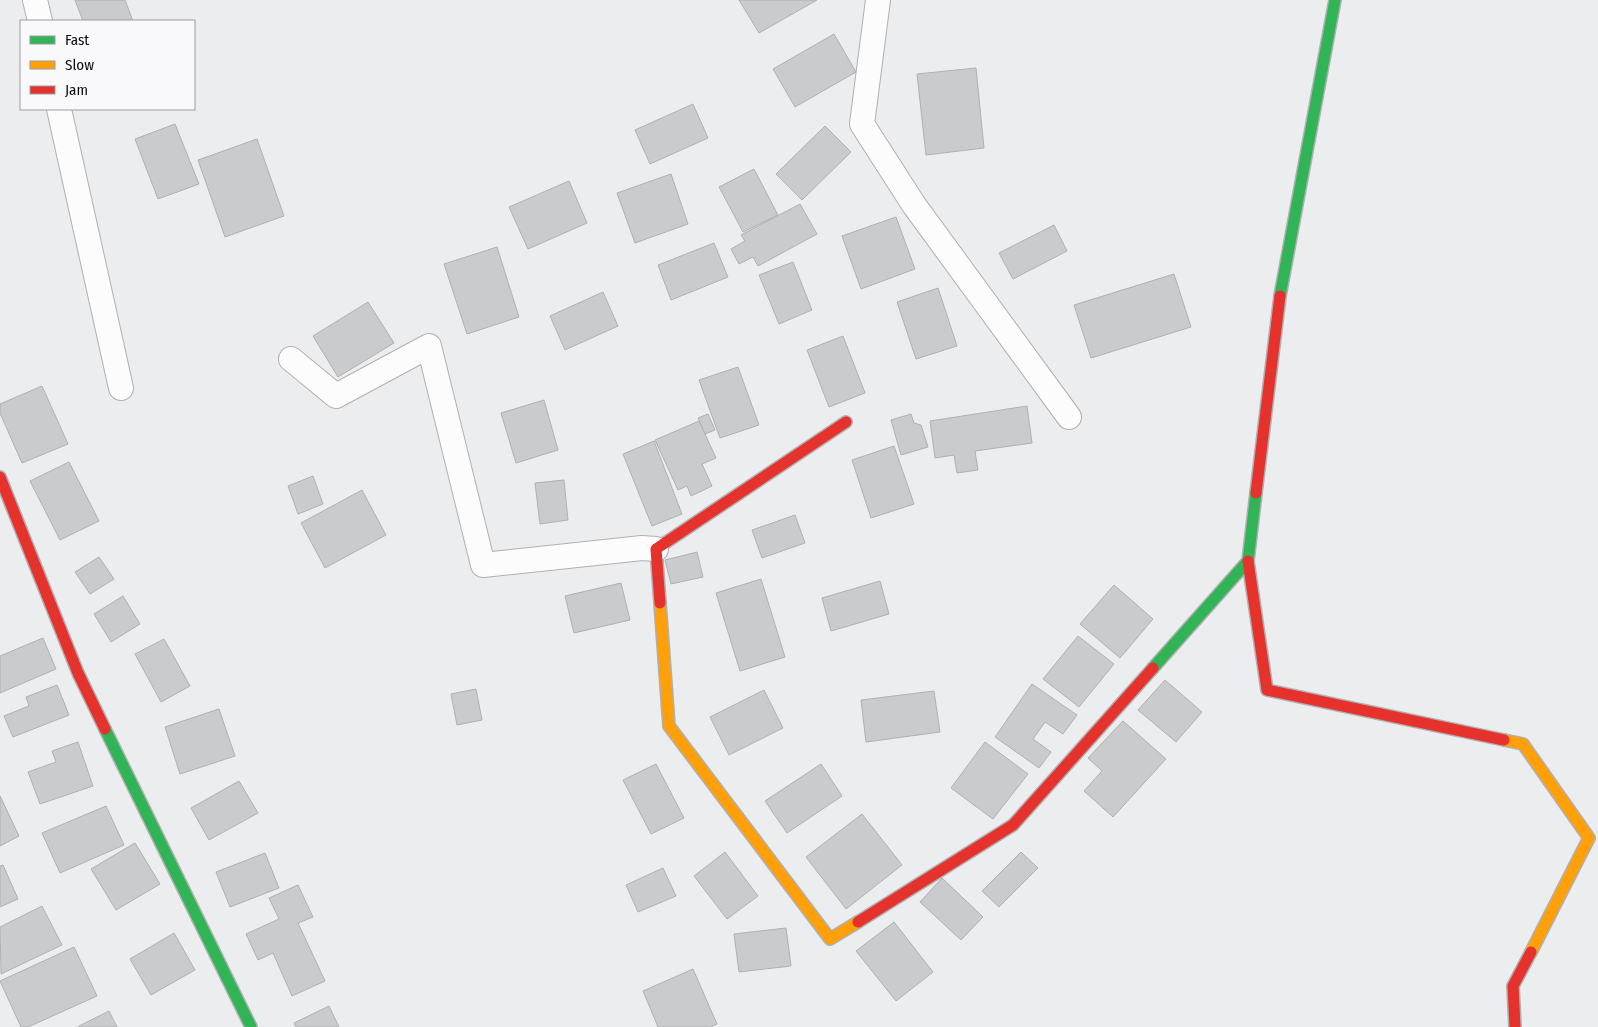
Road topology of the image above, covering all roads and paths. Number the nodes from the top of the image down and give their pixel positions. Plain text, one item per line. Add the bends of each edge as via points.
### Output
1 (36, 0) edge
2 (878, 0) edge
3 (1335, 0) edge
4 (40, 20) edge
5 (59, 110) edge
6 (291, 359) dead end
7 (121, 388) dead end
8 (1069, 418) dead end
9 (846, 422) dead end
10 (0, 477) edge
11 (656, 549) junction
12 (1248, 561) junction
13 (251, 1027) edge
14 (1515, 1027) edge

1 - 4 street
2 - 8 street via 862,124 914,205
3 - 12 street via 1277,314
5 - 7 street
6 - 11 street via 336,396 429,346 483,565
9 - 11 street
10 - 13 street via 78,673
11 - 12 street via 668,726 830,938 1013,825
12 - 14 street via 1268,690 1523,744 1589,838 1513,986

